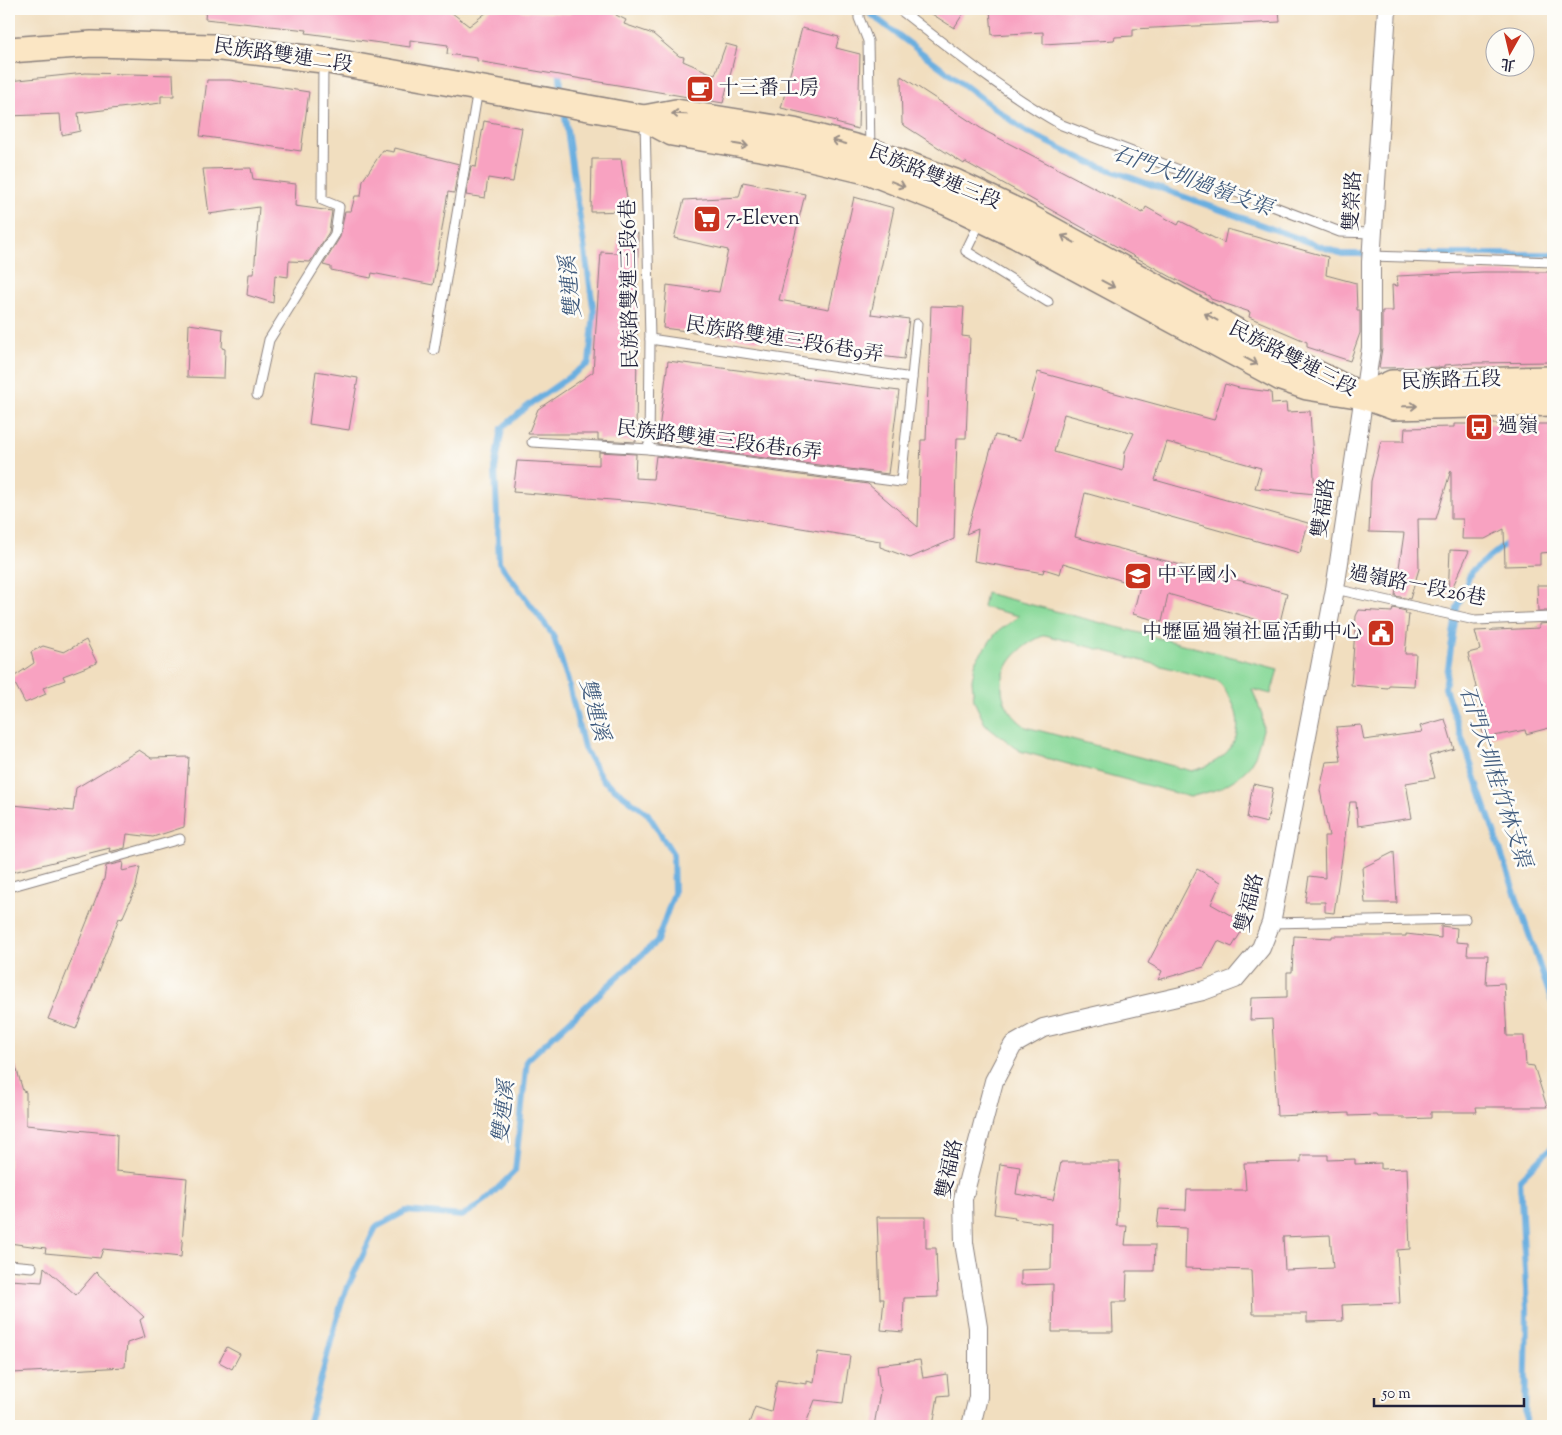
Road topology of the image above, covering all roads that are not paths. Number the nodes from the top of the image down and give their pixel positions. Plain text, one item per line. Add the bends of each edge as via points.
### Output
1 (899, 9) edge
2 (1387, 9) edge
3 (859, 10) edge
4 (9, 50) edge
5 (323, 60) junction
6 (478, 89) junction
7 (566, 106) joint
8 (644, 118) junction
9 (870, 162) junction
10 (985, 209) junction
11 (1373, 233) junction
12 (1372, 256) junction
13 (1553, 262) edge
14 (1048, 302) dead end
15 (916, 324) dead end
16 (650, 339) junction
17 (434, 350) dead end
18 (912, 378) junction
19 (1553, 379) edge
20 (257, 395) dead end
21 (1363, 396) junction
22 (1553, 403) edge
23 (532, 442) dead end
24 (649, 449) junction
25 (1335, 589) junction
26 (1553, 617) edge
27 (180, 839) dead end
28 (9, 886) edge
29 (1465, 920) dead end
30 (1271, 923) junction
31 (9, 1266) edge
32 (32, 1267) dead end
33 (971, 1426) edge

1 - 11 lane via 992,82 1023,104 1062,125 1340,232
2 - 11 street, 雙榮路
3 - 9 lane via 868,41
4 - 5 main road, 民族路雙連二段 via 92,44 194,46
5 - 6 main road, 民族路雙連二段
5 - 20 lane via 322,200 339,207 335,234 269,340
6 - 7 main road, 民族路雙連二段
6 - 17 lane
7 - 8 main road, 民族路雙連三段
8 - 9 main road, 民族路雙連三段 via 672,133 790,154
8 - 16 lane, 民族路雙連三段6巷
9 - 10 main road, 民族路雙連三段
10 - 14 lane via 966,251
10 - 21 main road, 民族路雙連三段 via 1281,378 1307,387
11 - 12 street, 雙榮路
12 - 13 lane
12 - 21 street, 雙榮路 via 1371,348
15 - 18 lane
16 - 18 lane, 民族路雙連三段6巷9弄
16 - 24 lane, 民族路雙連三段6巷
18 - 24 lane, 民族路雙連三段6巷16弄 via 901,482
19 - 21 main road, 民族路五段 via 1392,383
21 -> 22 main road, 民族路五段 via 1394,407
21 - 25 street, 雙福路
23 - 24 lane, 民族路雙連三段6巷16弄
25 - 26 lane, 過嶺路一段26巷 via 1474,620
25 - 30 street, 雙福路
27 - 28 lane
29 - 30 lane
30 - 33 street, 雙福路 via 1261,948 1234,979 1203,991 1043,1028 1014,1045 994,1082 963,1199 964,1244 978,1327 978,1397
31 - 32 lane

